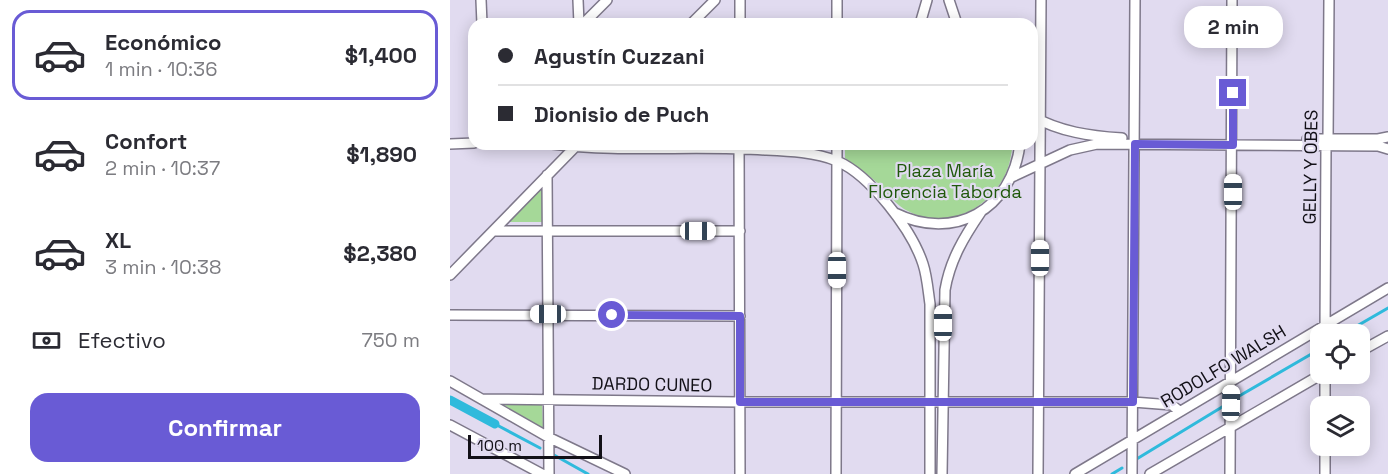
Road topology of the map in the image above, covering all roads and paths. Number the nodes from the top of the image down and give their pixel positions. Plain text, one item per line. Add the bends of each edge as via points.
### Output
1 (481, 0) edge
2 (578, 0) edge
3 (607, 0) edge
4 (715, 0) edge
5 (740, 0) edge
6 (837, 0) edge
7 (927, 0) edge
8 (949, 0) edge
9 (1041, 0) edge
10 (1135, 0) edge
11 (1232, 0) edge
12 (1329, 0) edge
13 (482, 18) edge
14 (580, 18) edge
15 (588, 18) edge
16 (697, 18) edge
17 (740, 18) edge
18 (837, 18) edge
19 (922, 18) edge
20 (955, 18) edge
21 (1038, 120) edge
22 (1042, 122) junction
23 (1388, 137) edge
24 (1134, 142) junction
25 (1233, 142) junction
26 (1327, 142) junction
27 (468, 143) edge
28 (450, 144) edge
29 (1388, 149) edge
30 (572, 150) edge
31 (739, 150) edge
32 (775, 150) edge
33 (837, 150) edge
34 (1019, 150) edge
35 (837, 161) junction
36 (1041, 162) junction
37 (546, 175) junction
38 (1012, 177) junction
39 (981, 212) junction
40 (895, 213) junction
41 (493, 231) junction
42 (548, 231) junction
43 (740, 231) junction
44 (450, 275) edge
45 (1388, 288) edge
46 (548, 314) junction
47 (450, 315) edge
48 (740, 316) junction
49 (1325, 324) edge
50 (1334, 324) edge
51 (1388, 336) edge
52 (1310, 338) edge
53 (1370, 346) edge
54 (1231, 380) junction
55 (450, 381) edge
56 (1310, 382) edge
57 (482, 399) junction
58 (548, 399) junction
59 (943, 401) junction
60 (740, 402) junction
61 (836, 402) junction
62 (930, 402) junction
63 (1039, 402) junction
64 (1133, 402) junction
65 (1179, 411) junction
66 (450, 424) edge
67 (1230, 426) junction
68 (548, 437) junction
69 (1132, 440) junction
70 (1325, 456) edge
71 (542, 474) edge
72 (549, 474) edge
73 (625, 474) edge
74 (740, 474) edge
75 (836, 474) edge
76 (930, 474) edge
77 (942, 474) edge
78 (1038, 474) edge
79 (1075, 474) edge
80 (1132, 474) edge
81 (1150, 474) edge
82 (1230, 474) edge
83 (1325, 474) edge

1 - 13 street
2 - 14 street
3 - 15 street
4 - 16 street
5 - 17 street
6 - 18 street
7 - 19 street
8 - 20 street
9 - 22 street
10 - 24 street
11 - 25 street
12 - 26 street, GELLY Y OBES
21 - 22 street
22 - 24 street via 1080,134
22 - 36 street
23 - 26 street
24 - 25 street
24 - 36 street via 1097,144
24 - 64 street
25 - 26 street
25 - 54 street
26 - 29 street
26 - 49 street, GELLY Y OBES
27 - 28 street
30 - 37 street
31 - 43 street
32 - 35 street
33 - 35 street
34 - 38 street
35 - 40 street via 868,183
35 - 61 street
36 - 38 street
36 - 63 street
37 - 41 street
37 - 42 street
38 - 39 street via 996,200
39 - 40 street via 959,223 942,224 924,224
39 - 59 street via 947,275 943,304
40 - 62 street via 917,250 928,285
41 - 42 street
41 - 44 street
42 - 43 street
42 - 46 street
43 - 48 street
45 - 50 street, RODOLFO WALSH
46 - 47 street
46 - 48 street
46 - 58 street
48 - 60 street
51 - 53 street
52 - 54 street, RODOLFO WALSH
54 - 65 street, RODOLFO WALSH
54 - 67 street
55 - 57 street
56 - 67 street
57 - 58 street, DARDO CUNEO
57 - 68 street
58 - 60 street, DARDO CUNEO
58 - 68 street
59 - 62 street, DARDO CUNEO
59 - 63 street, DARDO CUNEO
59 - 77 street
60 - 61 street, DARDO CUNEO
60 - 74 street
61 - 62 street, DARDO CUNEO
61 - 75 street
62 - 76 street
63 - 64 street, DARDO CUNEO
63 - 78 street
64 - 65 street, DARDO CUNEO via 1172,405
64 - 69 street
65 - 69 street, RODOLFO WALSH
66 - 71 street
67 - 81 street
67 - 82 street
68 - 72 street
68 - 73 street
69 - 79 street, RODOLFO WALSH
69 - 80 street
70 - 83 street

